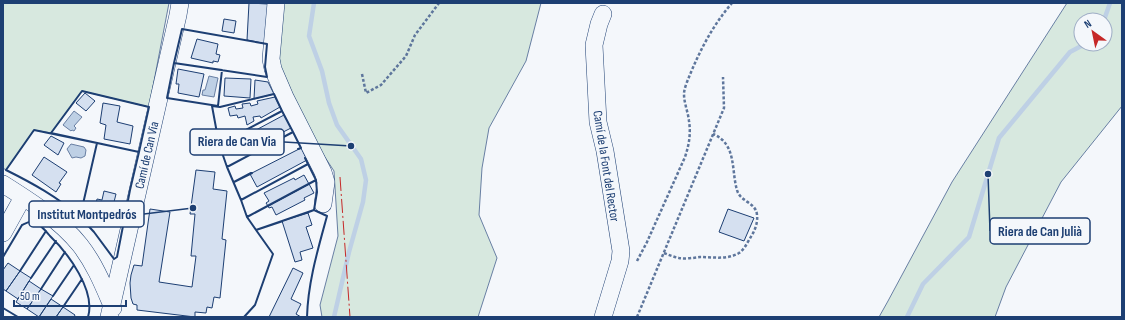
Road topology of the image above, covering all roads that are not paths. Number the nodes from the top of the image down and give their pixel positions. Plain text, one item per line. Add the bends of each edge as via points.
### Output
1 (180, 3) edge
2 (276, 3) edge
3 (603, 14) dead end
4 (3, 184) edge
5 (23, 197) junction
6 (323, 204) dead end
7 (3, 233) edge
8 (112, 313) edge
9 (603, 317) edge

1 - 8 street, Camí de Can Via
2 - 6 street via 273,69 323,172 326,182
3 - 9 street, Camí de la Font del Rector via 598,24 594,45 598,122 621,251
4 - 5 street
5 - 7 street
5 - 8 street via 53,218 81,246 101,280

